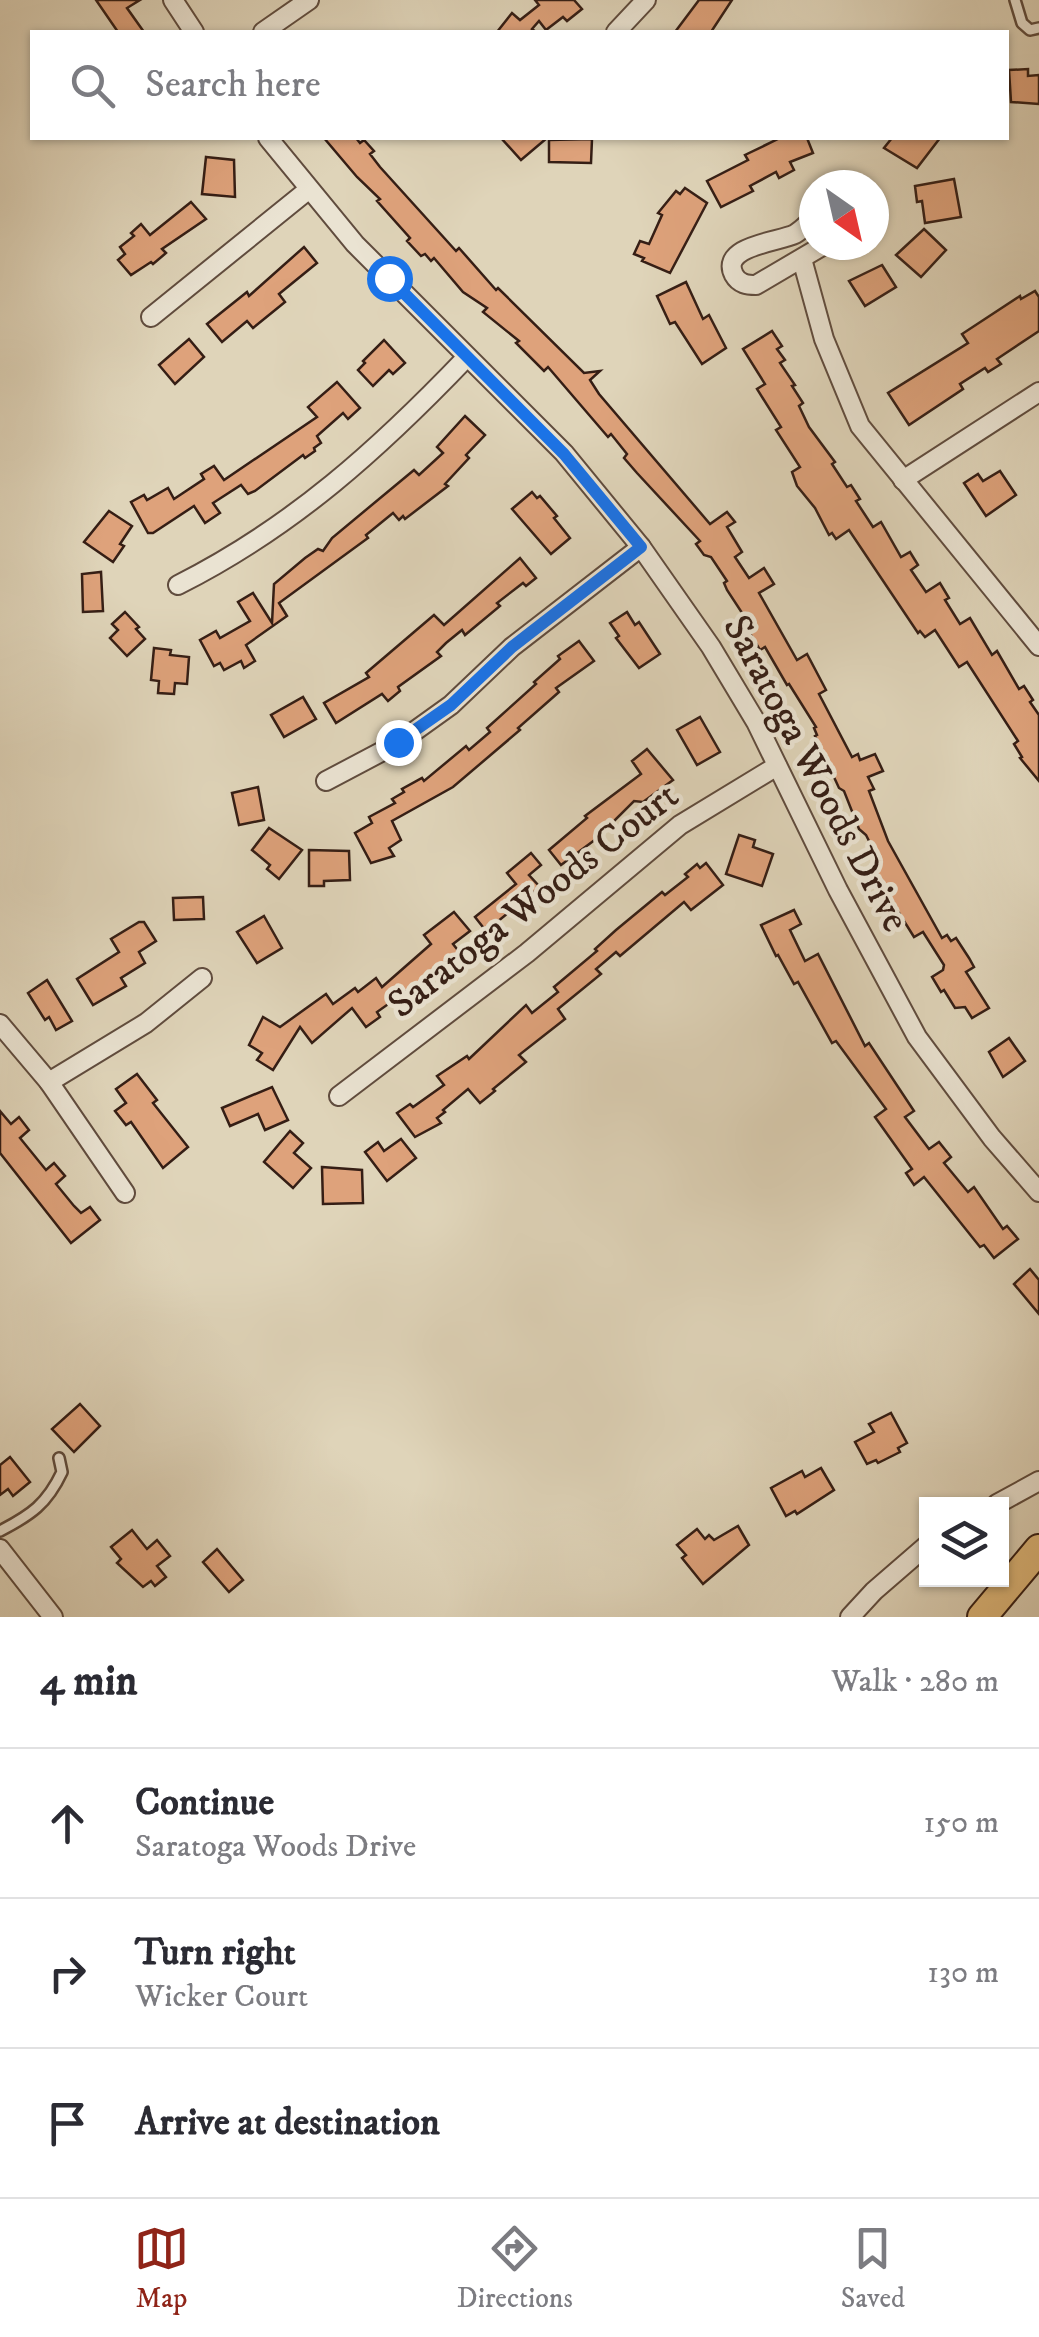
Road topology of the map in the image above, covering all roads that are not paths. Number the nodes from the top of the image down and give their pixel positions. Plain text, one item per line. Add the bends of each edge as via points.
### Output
1 (173, 0) edge
2 (309, 0) edge
3 (646, 0) edge
4 (1015, 0) edge
5 (1039, 28) edge
6 (193, 30) edge
7 (266, 30) edge
8 (618, 30) edge
9 (270, 140) edge
10 (308, 190) junction
11 (799, 231) edge
12 (796, 234) junction
13 (799, 246) edge
14 (800, 260) edge
15 (802, 260) edge
16 (151, 317) dead end
17 (468, 357) junction
18 (1039, 392) edge
19 (903, 480) junction
20 (641, 547) junction
21 (178, 585) dead end
22 (1039, 646) edge
23 (777, 766) junction
24 (326, 780) dead end
25 (202, 978) dead end
26 (0, 1024) edge
27 (49, 1082) junction
28 (338, 1096) dead end
29 (1039, 1192) edge
30 (126, 1193) dead end
31 (59, 1458) dead end
32 (1039, 1481) edge
33 (1009, 1497) edge
34 (0, 1531) edge
35 (0, 1549) edge
36 (1039, 1549) edge
37 (919, 1552) edge
38 (53, 1617) edge
39 (850, 1617) edge
40 (982, 1617) edge

1 - 6 street
2 - 7 street
3 - 8 street
4 - 5 lane via 1022,23
9 - 10 street, Saratoga Woods Drive
10 - 16 street
10 - 17 street, Saratoga Woods Drive
11 - 12 street
12 - 13 lane
12 - 14 street via 740,252 732,268 743,284 756,285
15 - 19 street via 824,339 860,426
17 - 20 street, Saratoga Woods Drive via 564,454
17 - 21 street via 312,503
18 - 19 street
19 - 22 street
20 - 23 street, Saratoga Woods Drive via 711,647
20 - 24 street via 523,638 451,705
23 - 28 street, Saratoga Woods Court via 680,825 527,953
23 - 29 street, Saratoga Woods Drive via 918,1037
25 - 27 street via 146,1023
26 - 27 street
27 - 30 street
31 - 34 lane via 62,1472 53,1490 31,1514
32 - 33 street
35 - 38 street
36 - 40 main road
37 - 39 street

